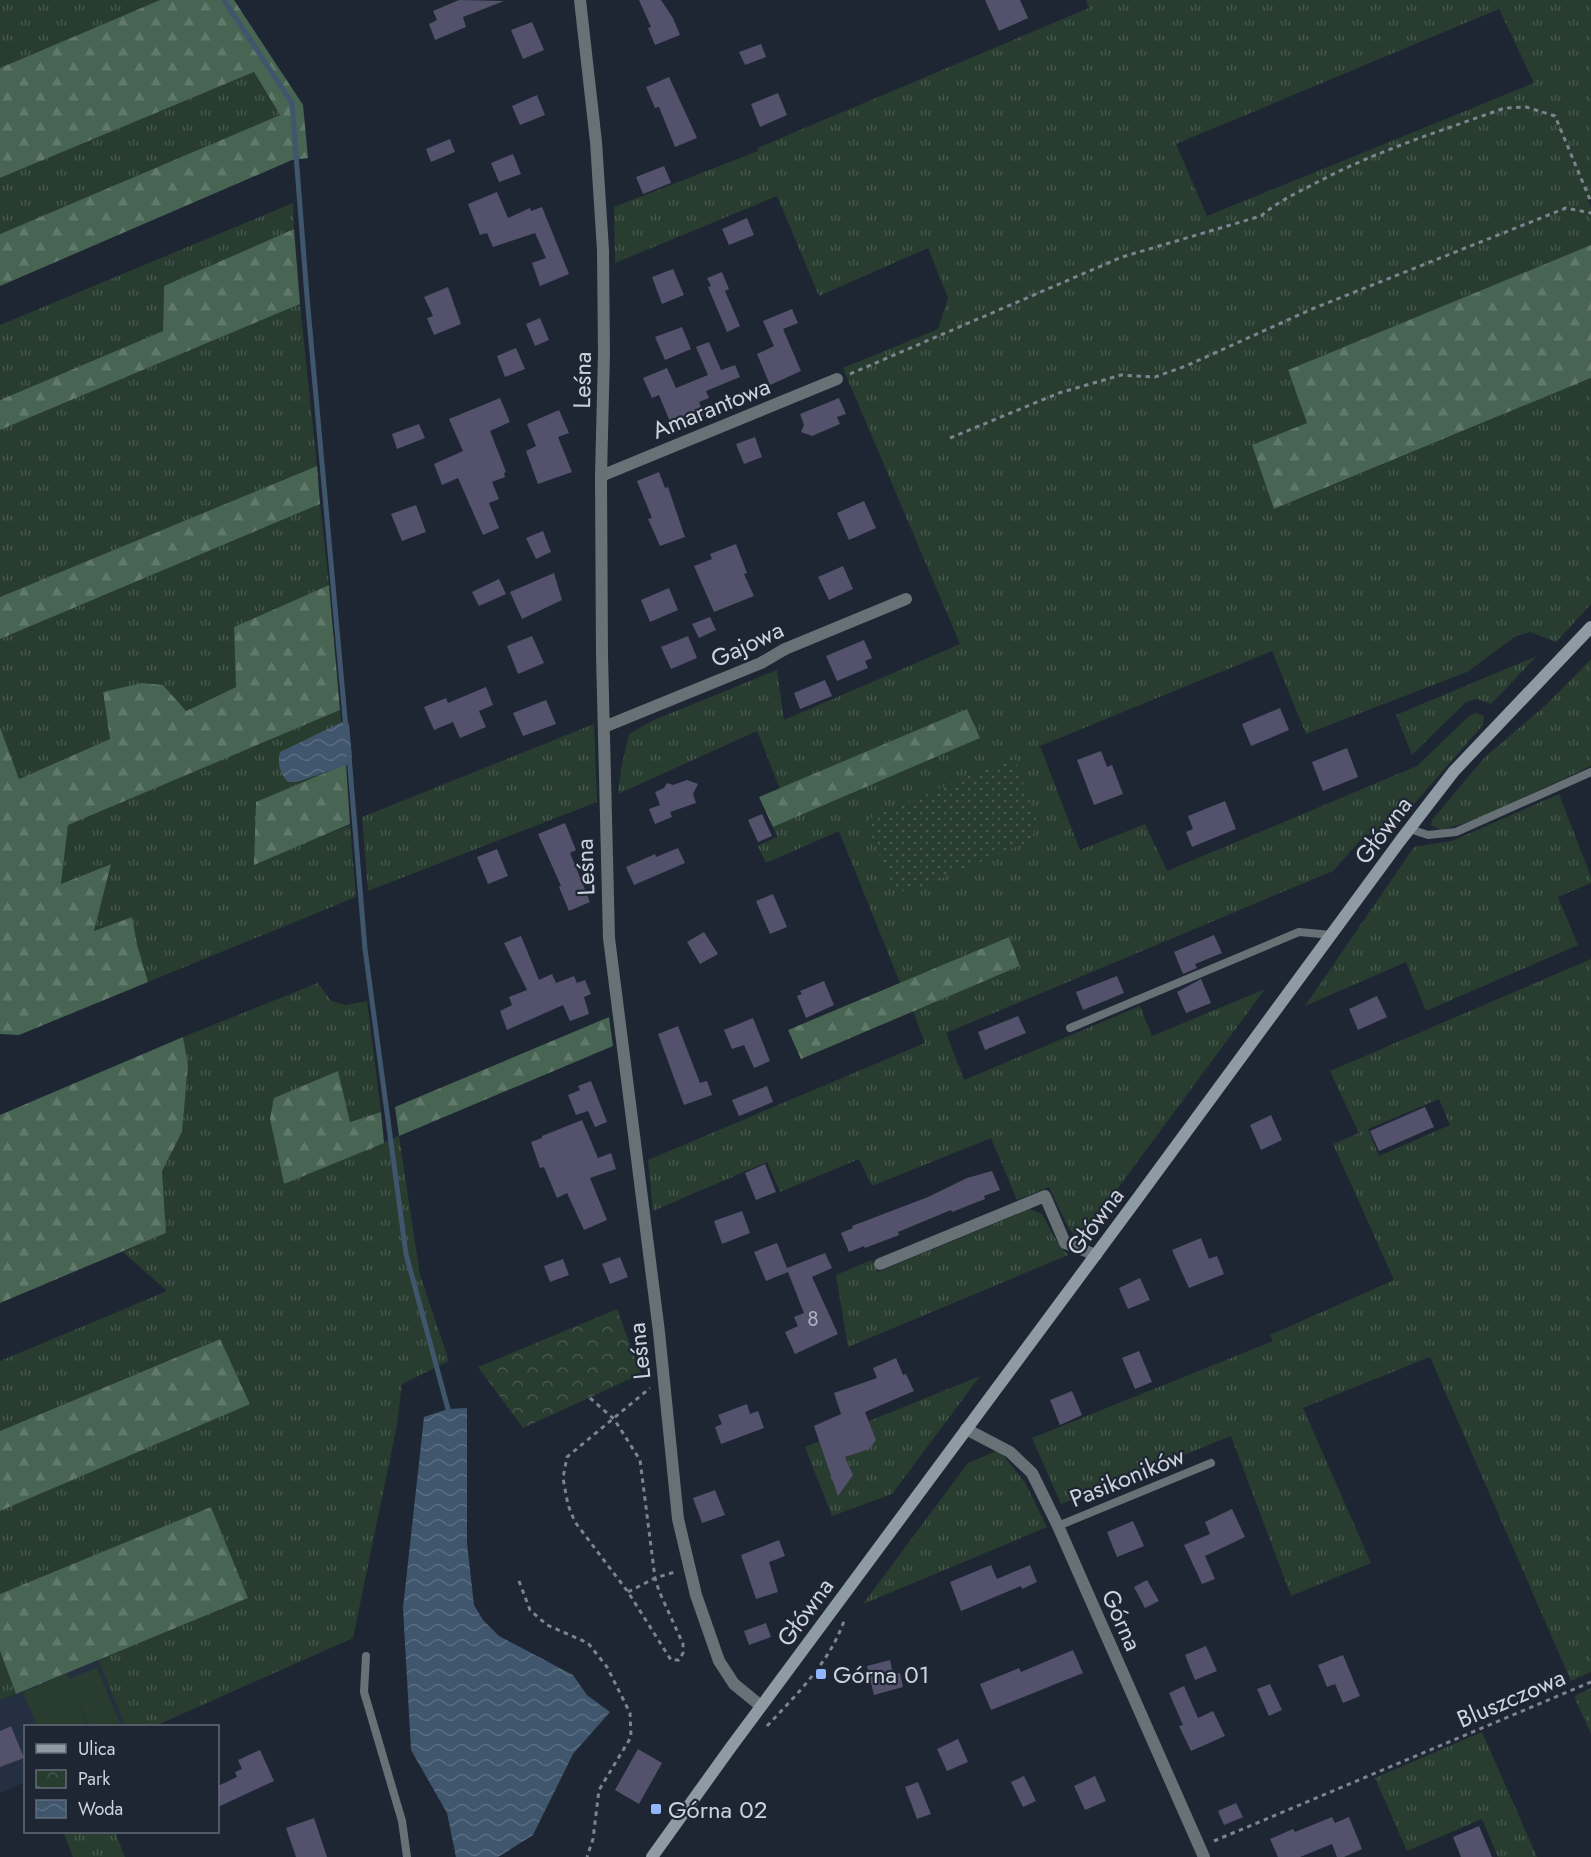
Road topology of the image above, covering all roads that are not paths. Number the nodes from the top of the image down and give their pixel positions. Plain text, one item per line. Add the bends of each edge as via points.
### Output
1 (580, 0) edge
2 (837, 379) road end
3 (601, 476) junction
4 (906, 599) dead end
5 (1591, 627) edge
6 (604, 727) junction
7 (1591, 772) edge
8 (1410, 829) junction
9 (1332, 935) junction
10 (1070, 1028) dead end
11 (1096, 1255) junction
12 (880, 1264) dead end
13 (966, 1429) junction
14 (1211, 1463) dead end
15 (1058, 1526) junction
16 (366, 1656) dead end
17 (761, 1706) junction
18 (1202, 1852) edge
19 (407, 1857) edge
20 (652, 1857) edge

1 - 3 street, Leśna via 603,250
2 - 3 street, Amarantowa
3 - 6 street, Leśna
4 - 6 street, Gajowa
5 - 8 main road, Główna via 1454,771
6 - 17 street, Leśna via 609,938 676,1506 696,1595 722,1666 734,1684
7 - 8 lane via 1456,832 1428,835
8 - 9 main road, Główna
9 - 10 lane via 1299,932
9 - 11 main road, Główna
11 - 12 street via 1065,1243 1045,1196
11 - 13 main road, Główna
13 - 15 street, Górna via 1010,1452 1032,1473
13 - 17 main road, Główna
14 - 15 lane, Pasikoników
15 - 18 street, Górna
16 - 19 lane via 364,1692 402,1821
17 - 20 main road, Główna

